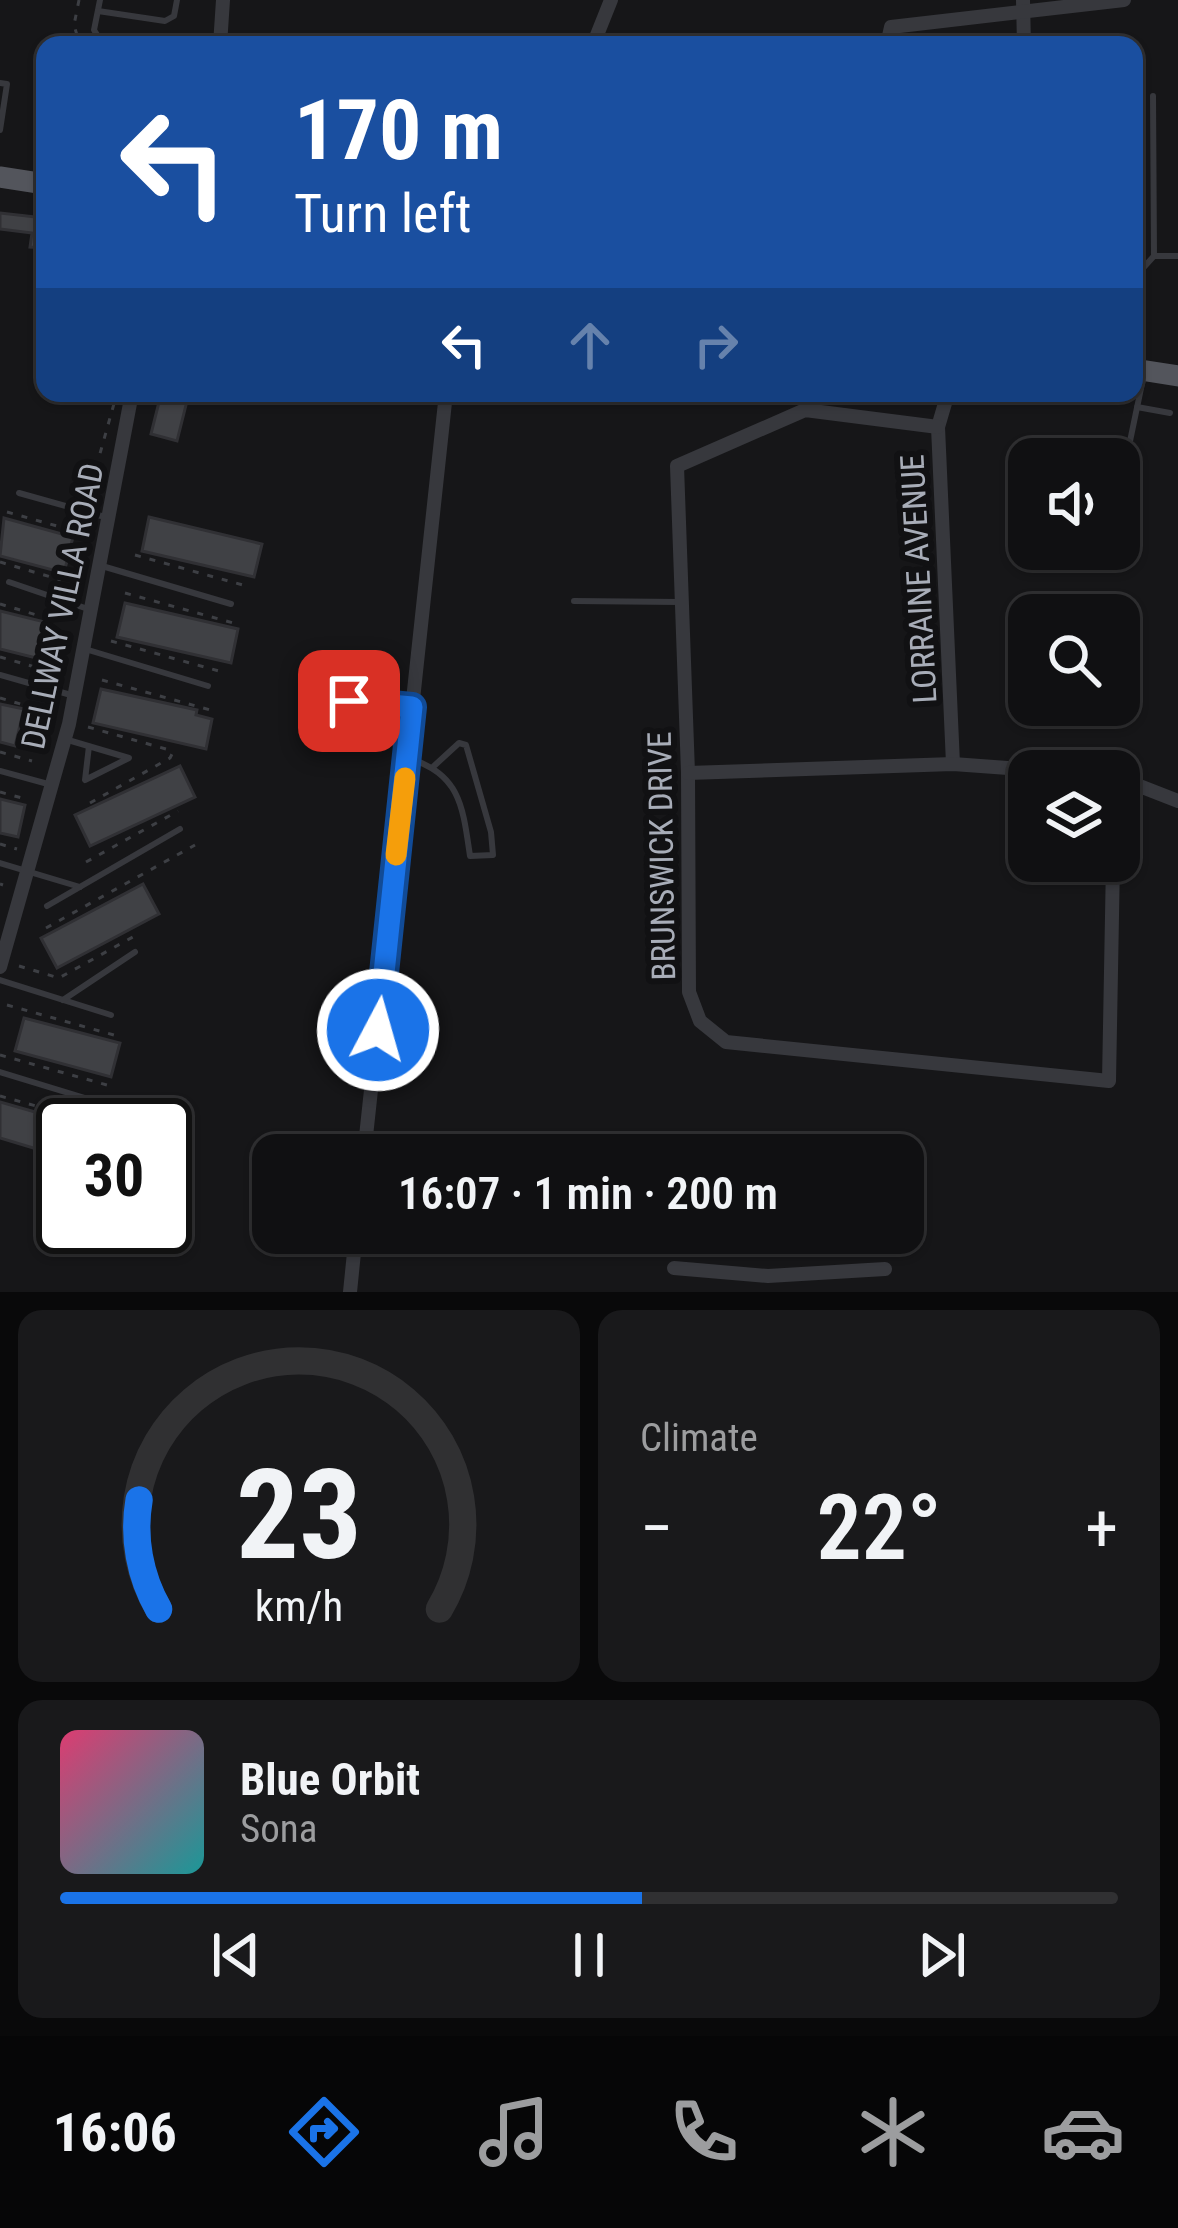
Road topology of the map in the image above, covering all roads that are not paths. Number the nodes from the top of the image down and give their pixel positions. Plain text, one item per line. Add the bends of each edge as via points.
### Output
1 (100, 0) edge
2 (177, 0) edge
3 (223, 0) edge
4 (611, 0) edge
5 (1124, 0) edge
6 (1023, 7) edge
7 (98, 11) junction
8 (100, 36) edge
9 (221, 36) edge
10 (597, 36) edge
11 (889, 36) edge
12 (0, 83) edge
13 (1153, 96) dead end
14 (0, 130) edge
15 (0, 177) edge
16 (36, 183) edge
17 (1154, 256) junction
18 (1178, 256) edge
19 (1143, 268) edge
20 (1143, 370) edge
21 (1178, 376) edge
22 (130, 402) edge
23 (445, 402) edge
24 (945, 402) edge
25 (1137, 402) edge
26 (1137, 407) junction
27 (1171, 413) dead end
28 (938, 427) junction
29 (1131, 438) edge
30 (20, 493) dead end
31 (109, 518) junction
32 (100, 566) junction
33 (9, 582) dead end
34 (574, 601) dead end
35 (682, 602) junction
36 (231, 604) dead end
37 (91, 610) junction
38 (83, 649) junction
39 (0, 675) edge
40 (208, 686) dead end
41 (74, 695) junction
42 (349, 701) dead end
43 (412, 707) junction
44 (65, 739) junction
45 (89, 746) junction
46 (407, 758) junction
47 (953, 764) junction
48 (434, 766) junction
49 (1008, 768) edge
50 (0, 771) edge
51 (688, 773) junction
52 (52, 785) junction
53 (1140, 786) edge
54 (482, 799) junction
55 (462, 800) junction
56 (1178, 801) edge
57 (180, 829) dead end
58 (0, 863) edge
59 (28, 871) junction
60 (1113, 882) edge
61 (80, 886) junction
62 (47, 906) dead end
63 (3, 946) edge
64 (136, 952) dead end
65 (0, 967) edge
66 (0, 980) edge
67 (63, 1000) junction
68 (111, 1015) dead end
69 (0, 1072) edge
70 (85, 1098) edge
71 (366, 1134) edge
72 (354, 1254) edge
73 (674, 1268) dead end
74 (885, 1269) dead end
75 (768, 1284) edge
76 (350, 1292) edge

1 - 7 lane
2 - 7 lane via 165,22
3 - 9 street
4 - 10 street
5 - 6 street
6 - 11 street via 891,27
7 - 8 lane
12 - 14 lane via 7,84
13 - 17 lane
15 - 16 main road
17 - 18 lane
17 - 19 lane
20 - 21 main road
22 - 31 street, DELLWAY VILLA ROAD
23 - 43 street
24 - 28 street, LORRAINE AVENUE
25 - 26 lane
26 - 27 lane
26 - 29 lane
28 - 35 street, BRUNSWICK DRIVE via 805,410 677,466
28 - 47 street, LORRAINE AVENUE
30 - 31 lane
31 - 32 street, DELLWAY VILLA ROAD
32 - 36 lane
32 - 37 street, DELLWAY VILLA ROAD
33 - 37 lane
34 - 35 lane
35 - 51 street, BRUNSWICK DRIVE
37 - 38 street, DELLWAY VILLA ROAD
38 - 40 lane
38 - 41 street, DELLWAY VILLA ROAD
39 - 41 lane
41 - 44 street, DELLWAY VILLA ROAD
42 - 43 lane
43 - 46 street
44 - 45 lane
44 - 52 street, DELLWAY VILLA ROAD
45 - 45 lane via 109,752 129,758 86,780
46 - 48 lane
46 - 71 street
47 - 49 street
47 - 51 street
48 - 54 lane via 459,743 466,746
48 - 55 lane
50 - 52 lane
51 - 60 street, BRUNSWICK DRIVE via 689,992 700,1022 726,1042 1109,1081
52 - 59 street, DELLWAY VILLA ROAD
53 - 56 street
54 - 55 lane
54 - 55 lane via 493,855 470,856
57 - 61 lane
58 - 59 lane
59 - 61 lane
59 - 63 street, DELLWAY VILLA ROAD
61 - 62 lane
63 - 65 street, DELLWAY VILLA ROAD
64 - 67 lane
66 - 67 lane
67 - 68 lane
69 - 70 lane
72 - 76 street
73 - 75 street
74 - 75 street

